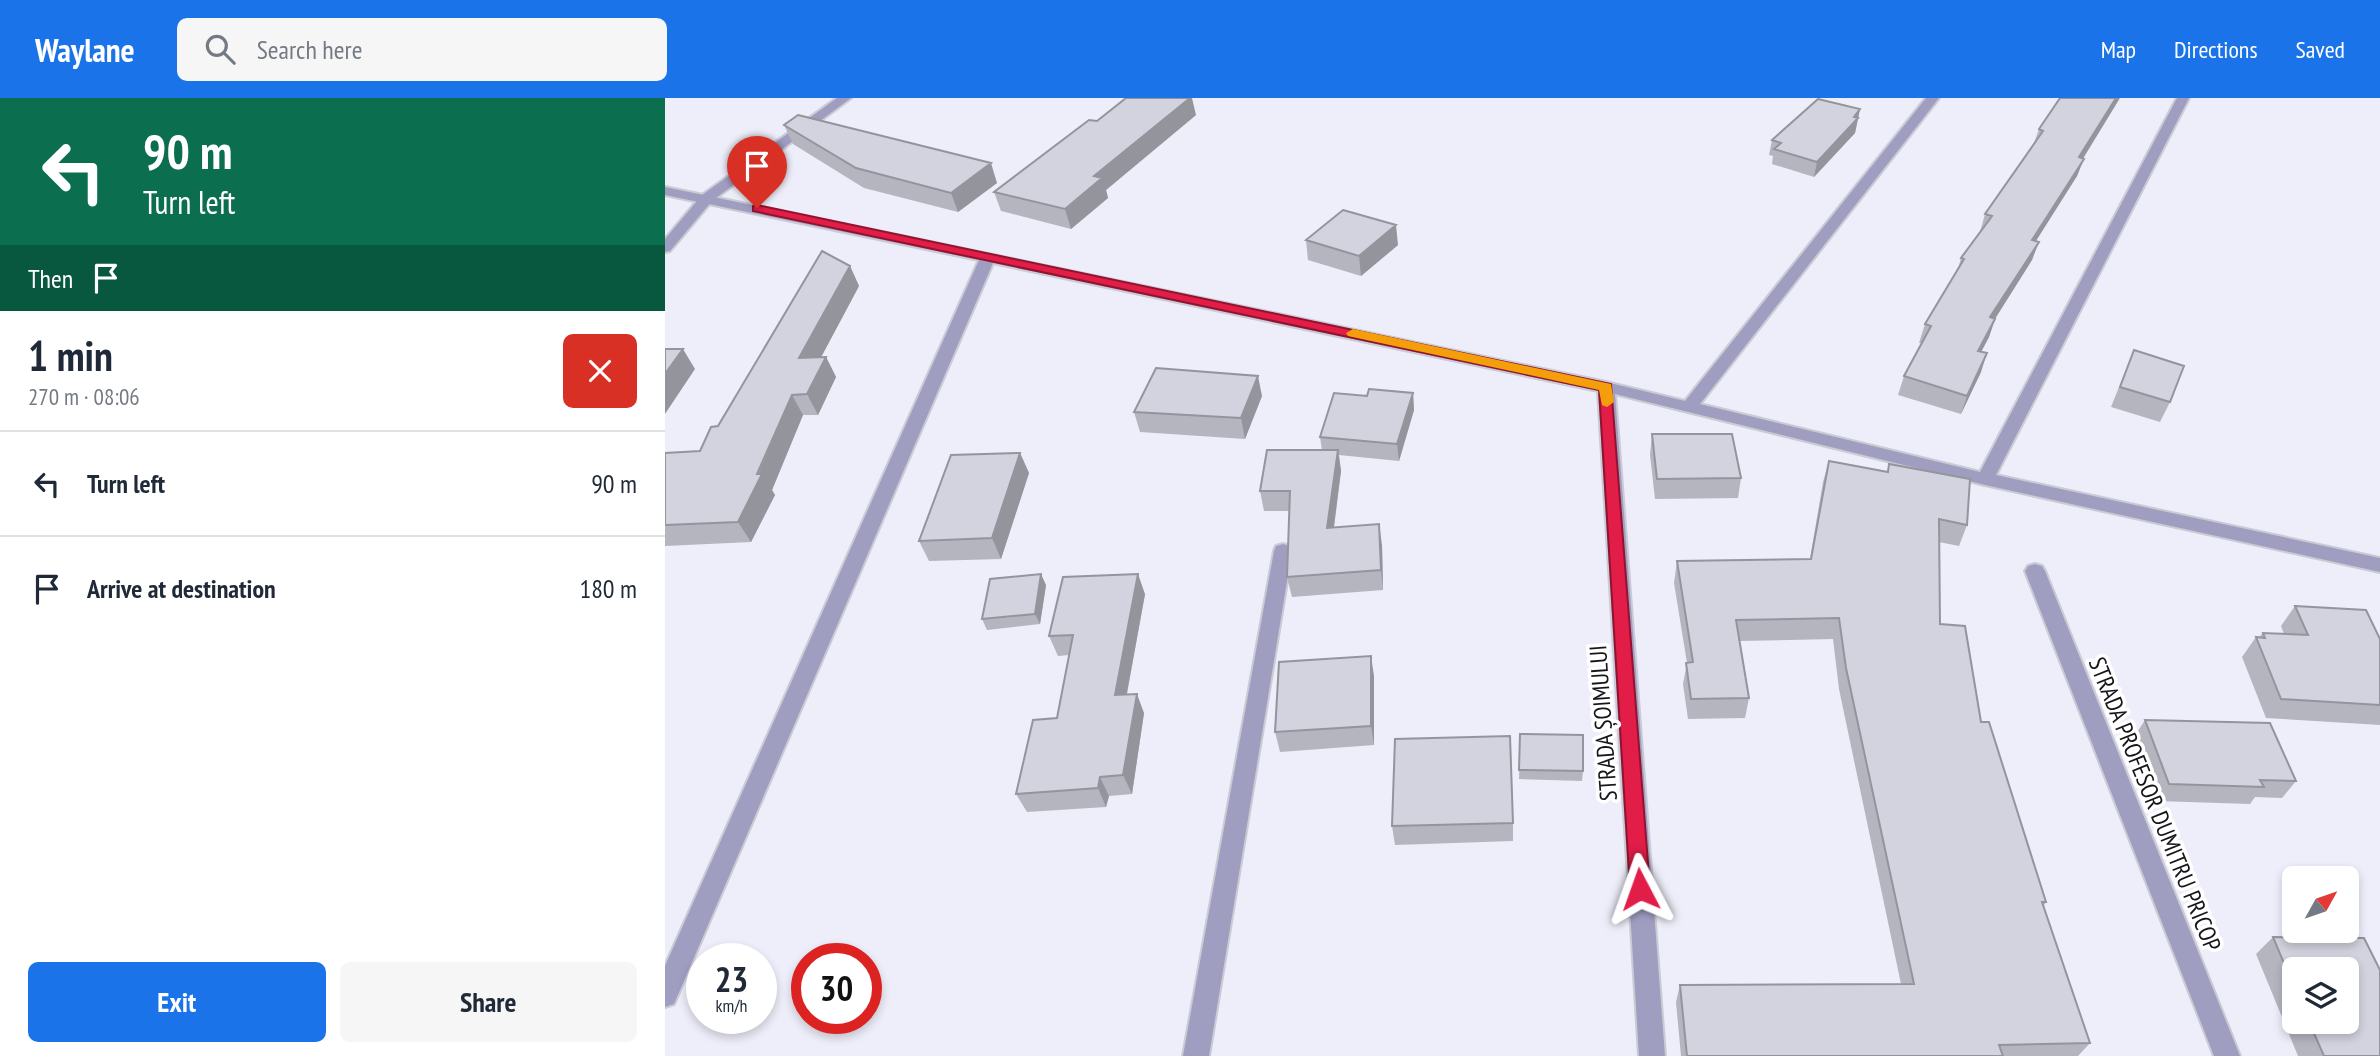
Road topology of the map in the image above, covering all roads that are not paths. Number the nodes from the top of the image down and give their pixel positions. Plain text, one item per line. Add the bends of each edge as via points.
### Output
1 (845, 98) edge
2 (1933, 98) edge
3 (2183, 98) edge
4 (665, 191) edge
5 (707, 198) junction
6 (665, 248) edge
7 (988, 257) junction
8 (1606, 387) junction
9 (1690, 406) junction
10 (1985, 479) junction
11 (1283, 551) dead end
12 (2380, 565) edge
13 (2035, 571) dead end
14 (665, 995) edge
15 (1196, 1056) edge
16 (1652, 1056) edge
17 (2227, 1056) edge

1 - 5 street
2 - 9 street
3 - 10 street
4 - 5 street
5 - 6 street
5 - 7 street
7 - 8 street
7 - 14 street
8 - 9 street
8 - 16 street, STRADA ȘOIMULUI
9 - 10 street
10 - 12 street
11 - 15 street
13 - 17 street, STRADA PROFESOR DUMITRU PRICOP

